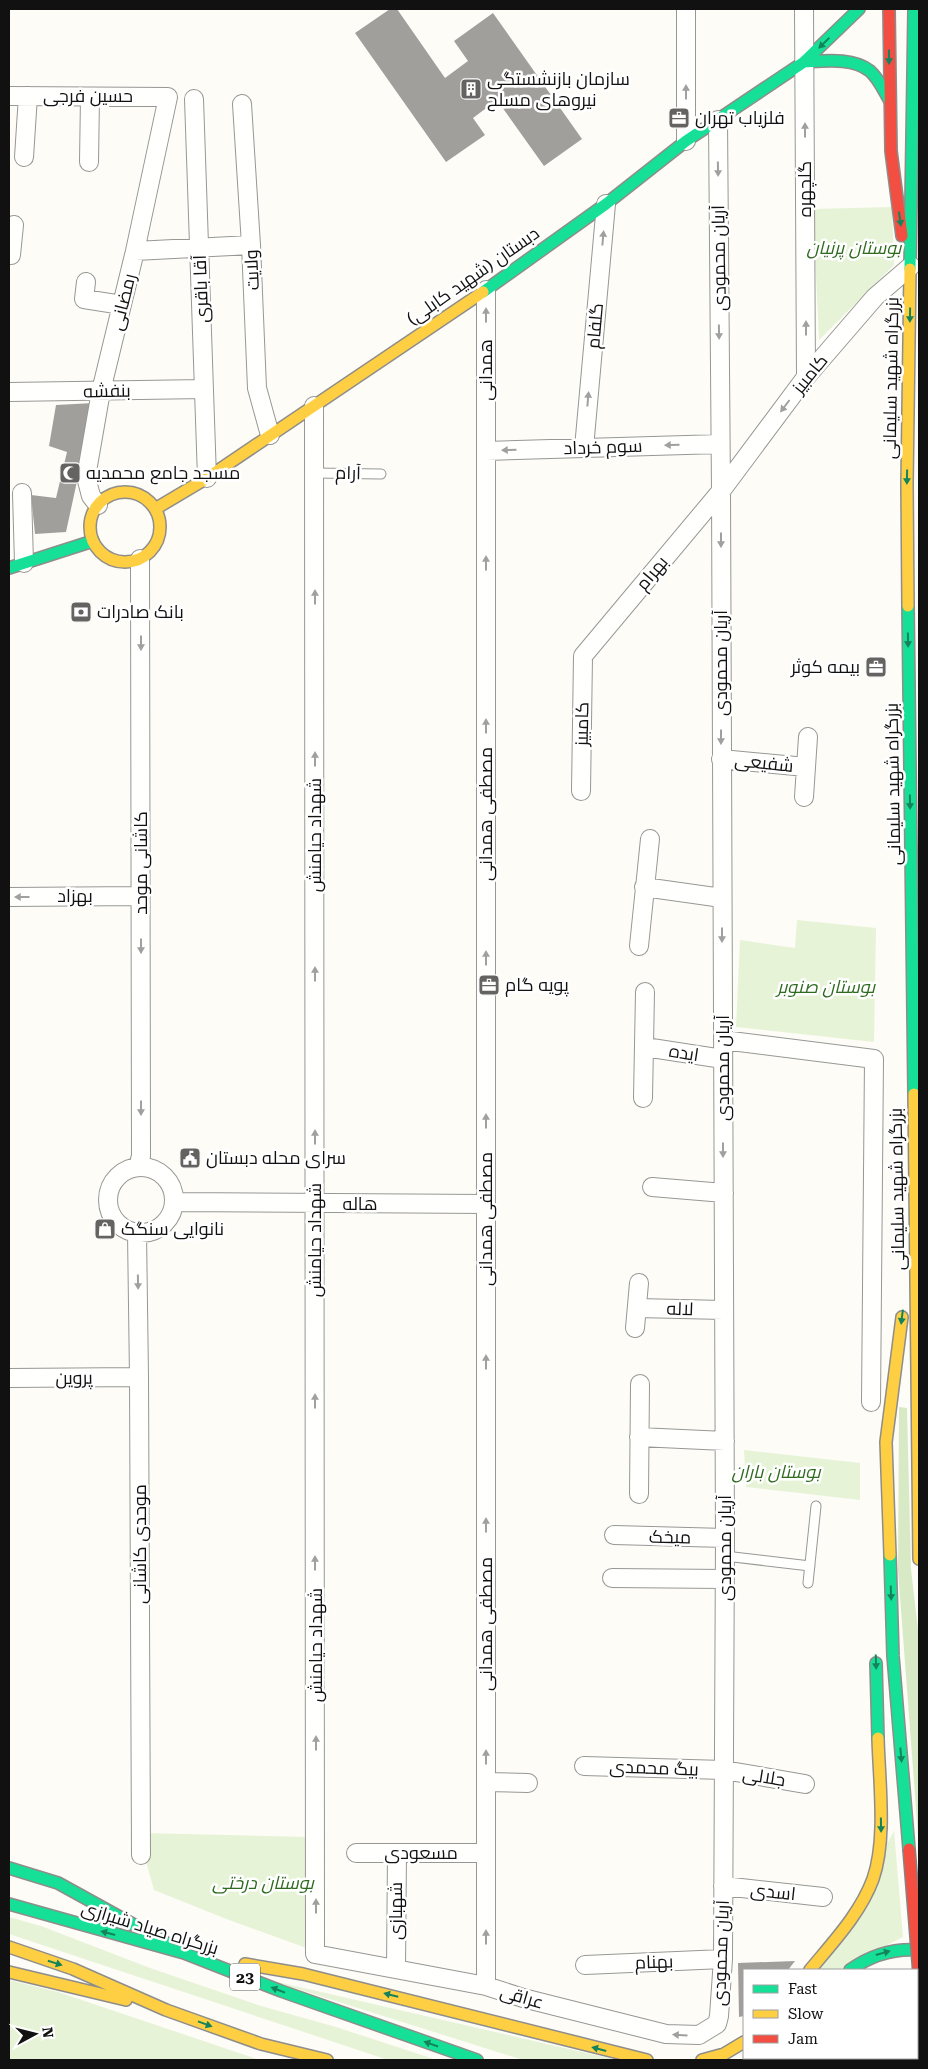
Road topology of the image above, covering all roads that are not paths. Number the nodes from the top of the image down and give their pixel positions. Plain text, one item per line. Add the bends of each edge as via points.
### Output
1 (686, 9) edge
2 (804, 9) edge
3 (860, 9) edge
4 (889, 9) edge
5 (914, 9) edge
6 (804, 62) junction
7 (9, 96) edge
8 (28, 96) junction
9 (168, 96) joint
10 (90, 97) junction
11 (194, 99) dead end
12 (890, 102) junction
13 (242, 104) dead end
14 (718, 120) junction
15 (686, 141) junction
16 (24, 156) dead end
17 (89, 162) dead end
18 (606, 204) junction
19 (14, 225) dead end
20 (251, 245) junction
21 (200, 248) junction
22 (135, 252) junction
23 (9, 255) edge
24 (911, 266) junction
25 (86, 282) dead end
26 (486, 290) junction
27 (919, 293) edge
28 (122, 305) junction
29 (806, 377) junction
30 (204, 389) junction
31 (101, 391) junction
32 (9, 392) edge
33 (314, 406) junction
34 (270, 435) junction
35 (720, 444) junction
36 (584, 448) junction
37 (486, 451) junction
38 (315, 472) junction
39 (380, 474) dead end
40 (207, 478) junction
41 (721, 491) junction
42 (22, 493) dead end
43 (98, 505) junction
44 (156, 510) junction
45 (93, 541) junction
46 (140, 559) junction
47 (16, 566) edge
48 (584, 656) joint
49 (808, 737) dead end
50 (721, 759) junction
51 (806, 767) junction
52 (580, 791) dead end
53 (804, 797) dead end
54 (650, 839) dead end
55 (644, 887) junction
56 (141, 896) junction
57 (9, 897) edge
58 (722, 898) junction
59 (639, 946) dead end
60 (645, 992) dead end
61 (723, 1040) junction
62 (645, 1047) junction
63 (723, 1059) junction
64 (642, 1098) dead end
65 (138, 1167) junction
66 (652, 1188) dead end
67 (724, 1193) junction
68 (174, 1202) junction
69 (315, 1203) junction
70 (486, 1204) junction
71 (915, 1216) junction
72 (137, 1233) junction
73 (639, 1283) dead end
74 (637, 1308) junction
75 (724, 1310) junction
76 (635, 1328) dead end
77 (140, 1377) junction
78 (9, 1378) edge
79 (640, 1384) dead end
80 (871, 1402) dead end
81 (640, 1437) junction
82 (725, 1441) junction
83 (888, 1492) junction
84 (639, 1494) dead end
85 (816, 1506) dead end
86 (614, 1535) dead end
87 (725, 1538) junction
88 (725, 1556) junction
89 (919, 1559) edge
90 (810, 1566) junction
91 (612, 1578) dead end
92 (725, 1579) junction
93 (808, 1583) dead end
94 (880, 1596) dead end
95 (876, 1654) dead end
96 (584, 1766) dead end
97 (724, 1770) junction
98 (486, 1782) junction
99 (528, 1783) dead end
100 (805, 1784) dead end
101 (356, 1853) dead end
102 (397, 1853) junction
103 (485, 1853) junction
104 (141, 1855) dead end
105 (9, 1858) edge
106 (9, 1868) edge
107 (58, 1883) junction
108 (723, 1886) junction
109 (823, 1897) dead end
110 (9, 1904) edge
111 (9, 1947) edge
112 (919, 1950) edge
113 (184, 1953) junction
114 (315, 1954) joint
115 (723, 1959) junction
116 (584, 1965) dead end
117 (396, 1969) junction
118 (811, 1969) edge
119 (852, 1969) edge
120 (9, 1972) edge
121 (919, 1974) edge
122 (486, 1986) junction
123 (166, 2010) junction
124 (719, 2016) joint
125 (743, 2043) edge
126 (261, 2044) junction
127 (301, 2060) edge
128 (328, 2060) edge
129 (478, 2060) edge
130 (646, 2060) edge
131 (702, 2060) edge

15 -> 1 street
2 - 6 street, گلچهره
3 -> 6 main road, دبستان (شهید کابلی)
4 -> 12 main road
5 - 24 main road, بزرگراه شهید سلیمانی
6 - 12 main road via 832,61 867,70
6 - 14 main road, دبستان (شهید کابلی)
29 -> 6 street, گلچهره
7 - 8 street, حسین فرجی
8 - 10 street, حسین فرجی
8 - 16 street
9 - 10 street, حسین فرجی
9 - 22 street, رمضانی
10 - 17 street
11 - 21 street, آقا باقری
12 -> 24 main road via 891,151 904,249
13 - 20 street, ولایت
14 - 15 main road, دبستان (شهید کابلی)
14 -> 35 street, آریان محمودی
15 - 18 main road, دبستان (شهید کابلی)
18 - 26 main road, دبستان (شهید کابلی)
36 -> 18 street, گلفام
19 - 23 street
20 - 21 street
20 - 34 street, ولایت via 257,388
21 - 22 street
21 - 30 street, آقا باقری
22 - 28 street, رمضانی
24 - 27 lane
24 - 29 street, کامبیز via 875,297
24 -> 71 main road, بزرگراه شهید سلیمانی via 907,484
25 - 28 street via 84,299
26 - 33 main road, دبستان (شهید کابلی)
37 -> 26 street, همدانی
28 - 31 street, رمضانی
29 -> 41 street, کامبیز
30 - 31 street, بنفشه
30 - 40 street, آقا باقری
31 - 32 street, بنفشه
31 - 43 street, رمضانی via 86,477 91,496
33 - 34 main road, دبستان (شهید کابلی)
33 - 38 street, شهداد حیامنش
34 - 40 main road, دبستان (شهید کابلی)
35 -> 36 street, سوم خرداد
35 - 41 street, آریان محمودی
36 -> 37 street, سوم خرداد
70 -> 37 street, مصطفی همدانی
38 - 39 lane, آرام
69 -> 38 street, شهداد حیامنش
40 - 44 main road, دبستان (شهید کابلی)
41 - 48 street, بهرام
41 -> 50 street, آریان محمودی
42 - 47 street
43 - 44 main road via 111,495 130,492 147,499
43 - 45 main road via 91,520
44 - 46 main road via 160,522 158,539 153,550
45 - 46 main road via 101,552 111,558 124,561
45 - 47 main road
46 -> 56 street, کاشانی موحد
48 - 52 street, کامبیز
49 - 51 street
50 - 51 street, شفیعی
50 - 58 street, آریان محمودی
51 - 53 street
54 - 55 street
55 - 58 street
55 - 59 street
56 -> 57 street, بهزاد
56 -> 65 street, کاشانی موحد via 141,1156
58 -> 61 street, آریان محمودی
60 - 62 street, ایده
61 - 63 street, آریان محمودی
61 - 80 street via 874,1059
62 - 63 street, ایده
62 - 64 street, ایده
63 -> 67 street, آریان محمودی
65 - 68 street via 160,1173 168,1181
65 - 72 street via 118,1176 108,1194 114,1220 126,1230
66 - 67 street
67 - 75 street, آریان محمودی
68 - 69 street, هاله
68 - 72 street via 162,1225 148,1233
69 - 70 street, هاله
114 -> 69 street, شهداد حیامنش
98 -> 70 street, مصطفی همدانی
71 -> 83 main road via 886,1442
71 - 89 main road, بزرگراه شهید سلیمانی
72 -> 77 street, موحدی کاشانی
73 - 74 street
74 - 75 street, لاله
74 - 76 street
75 - 82 street, آریان محمودی
77 - 78 street, پروین
77 - 104 street, موحدی کاشانی
79 - 81 street
81 - 82 street
81 - 84 street
82 - 87 street, آریان محمودی
83 - 94 main road
83 -> 121 main road, bridge via 893,1656
85 - 90 lane
86 - 87 street, میخک
87 - 88 street, آریان محمودی
88 - 90 lane
88 - 92 street, آریان محمودی
90 - 93 lane
91 - 92 street
92 - 97 street, آریان محمودی
95 -> 118 main road via 881,1843 873,1879 851,1920
96 - 97 street, بیگ محمدی
97 - 100 street, جلالی
97 - 108 street, آریان محمودی
98 - 99 street
98 - 103 street, مصطفی همدانی
101 - 102 street, مسعودی
102 - 103 street, مسعودی
102 - 117 street, شهبازی
122 -> 103 street, مصطفی همدانی
105 - 107 street
106 - 107 main road
107 - 113 main road
108 - 109 street, اسدی
108 - 115 street, آریان محمودی
113 -> 110 main road, بزرگراه صیاد شیرازی / 23
111 -> 123 main road via 73,1968
119 -> 112 main road via 872,1956 888,1951
129 -> 113 main road, بزرگراه صیاد شیرازی / 23
130 -> 113 main road via 303,1974
114 - 117 street, عراقی
115 - 116 street, بهنام
115 - 124 street, آریان محمودی
117 - 122 street, عراقی
120 - 123 main road
124 -> 122 street, عراقی via 717,2024 699,2035 666,2034
123 -> 126 main road
125 - 131 main road via 724,2054
126 - 127 main road
126 - 128 main road

